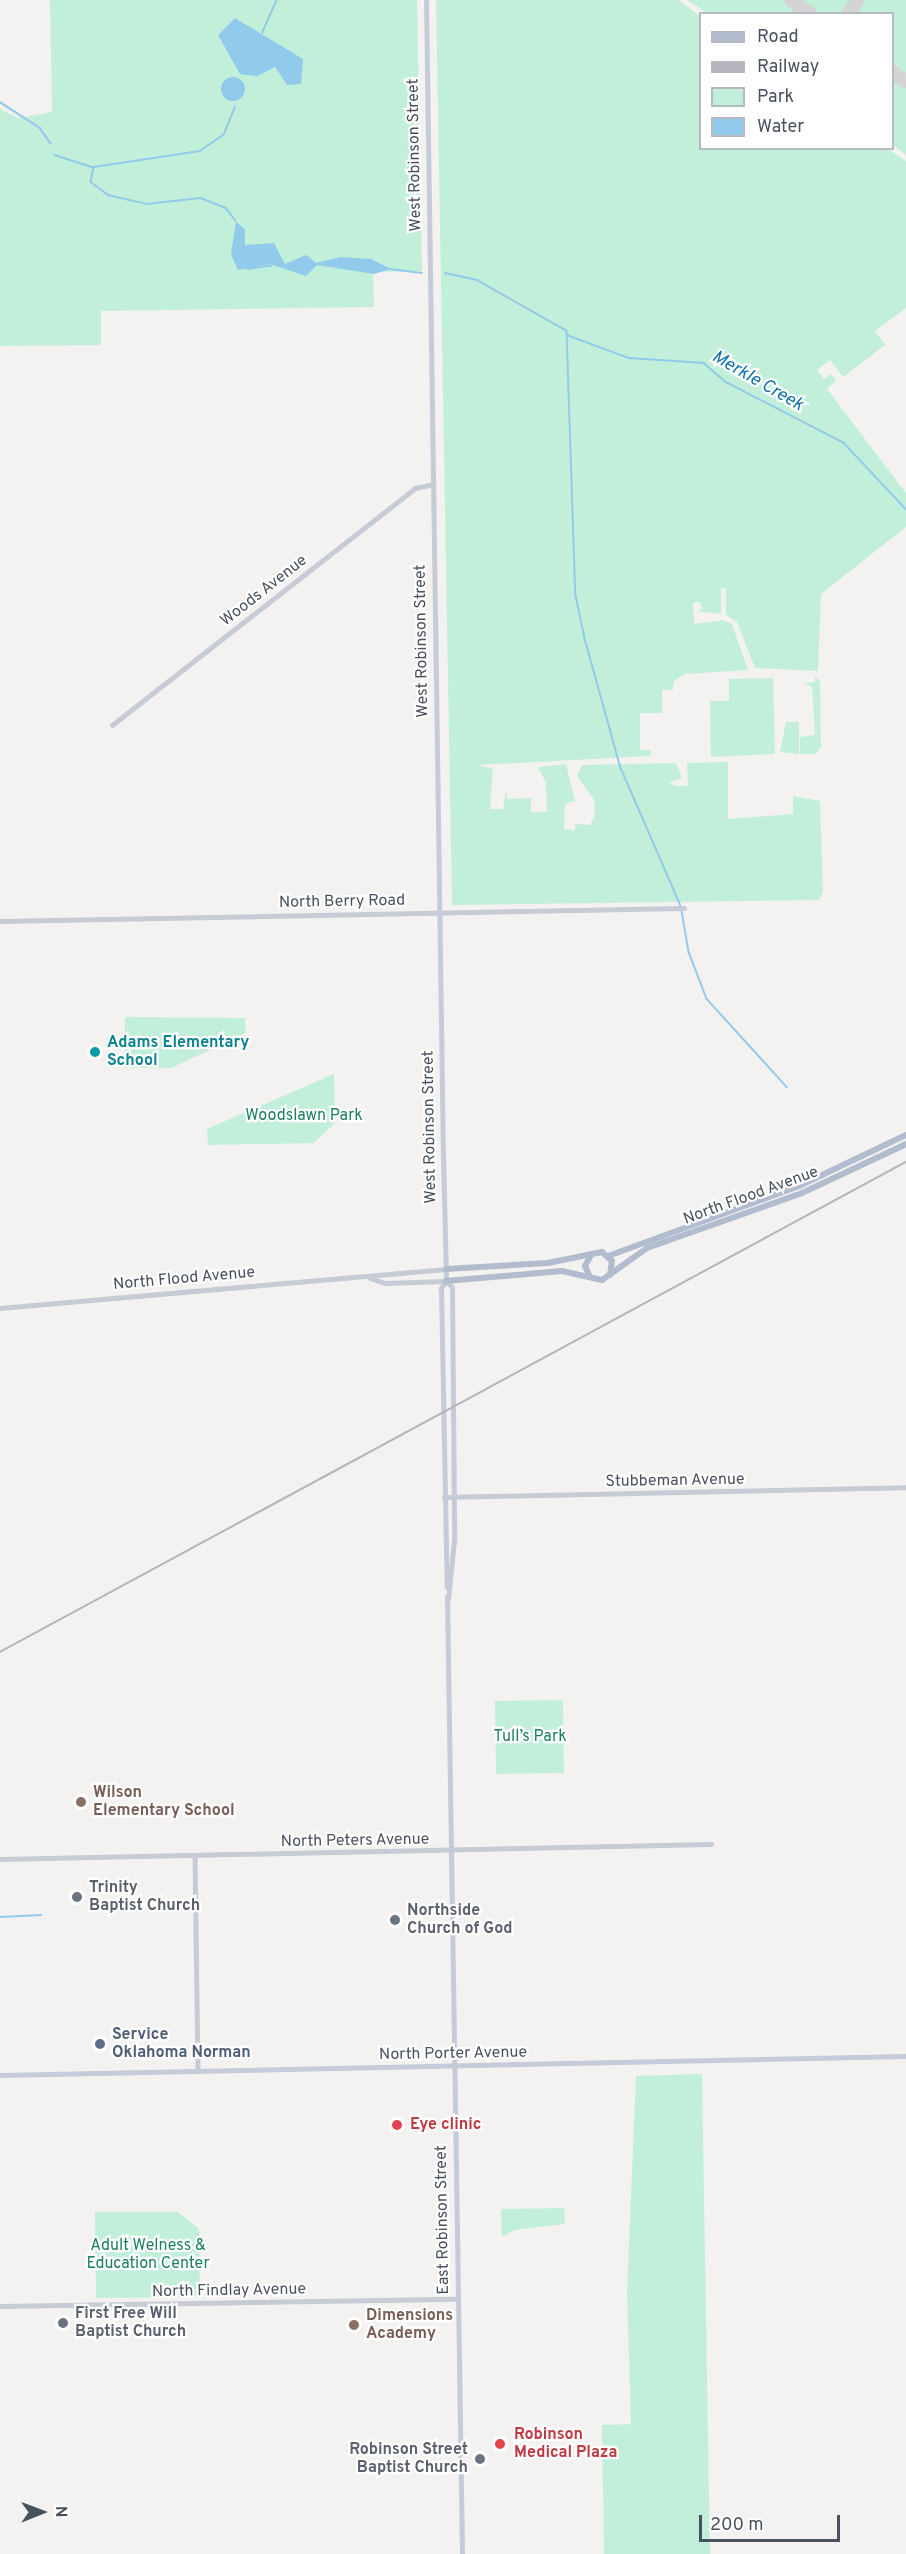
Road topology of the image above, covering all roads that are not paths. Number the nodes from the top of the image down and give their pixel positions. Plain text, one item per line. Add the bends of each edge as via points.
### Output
1 (426, 0) edge
2 (435, 484) junction
3 (112, 725) dead end
4 (682, 908) dead end
5 (441, 912) junction
6 (0, 921) edge
7 (906, 1135) edge
8 (906, 1144) edge
9 (592, 1254) junction
10 (608, 1256) junction
11 (446, 1269) junction
12 (589, 1275) junction
13 (609, 1275) junction
14 (370, 1278) junction
15 (447, 1281) junction
16 (0, 1308) edge
17 (906, 1487) edge
18 (444, 1497) junction
19 (454, 1497) junction
20 (448, 1599) junction
21 (450, 1742) joint
22 (711, 1844) dead end
23 (451, 1852) junction
24 (195, 1856) junction
25 (0, 1859) edge
26 (906, 2056) edge
27 (453, 2068) junction
28 (198, 2071) junction
29 (0, 2075) edge
30 (458, 2299) junction
31 (0, 2306) edge
32 (462, 2554) edge

1 - 2 main road, West Robinson Street
2 - 3 street, Woods Avenue via 415,488
2 - 5 main road, West Robinson Street
4 - 5 street, North Berry Road
5 - 6 street, North Berry Road
5 - 11 main road, West Robinson Street
7 - 10 main road, North Flood Avenue via 790,1190
8 - 13 main road, North Flood Avenue via 802,1193 647,1248
9 - 10 main road
9 - 11 main road, North Flood Avenue via 548,1263
9 - 12 main road via 585,1266
10 - 13 main road via 613,1266
11 - 14 street, North Flood Avenue
11 - 15 main road, West Robinson Street
12 - 13 main road via 602,1280
12 - 15 main road, North Flood Avenue via 561,1271
14 - 15 street, North Flood Avenue via 385,1283
14 - 16 street, North Flood Avenue
15 - 18 main road, West Robinson Street via 441,1288
15 - 19 main road, West Robinson Street via 452,1287
17 - 19 street, Stubbeman Avenue
18 - 19 street, Stubbeman Avenue
18 - 20 main road, West Robinson Street
19 - 20 main road, West Robinson Street
20 - 21 main road, West Robinson Street
21 - 23 main road, East Robinson Street
22 - 23 street, North Peters Avenue
23 - 24 street, North Peters Avenue
23 - 27 main road, East Robinson Street
24 - 25 street, North Peters Avenue
24 - 28 street
26 - 27 main road, North Porter Avenue
27 - 28 main road, North Porter Avenue
27 - 30 main road, East Robinson Street
28 - 29 main road, North Porter Avenue
30 - 31 street, North Findlay Avenue
30 - 32 main road, East Robinson Street

